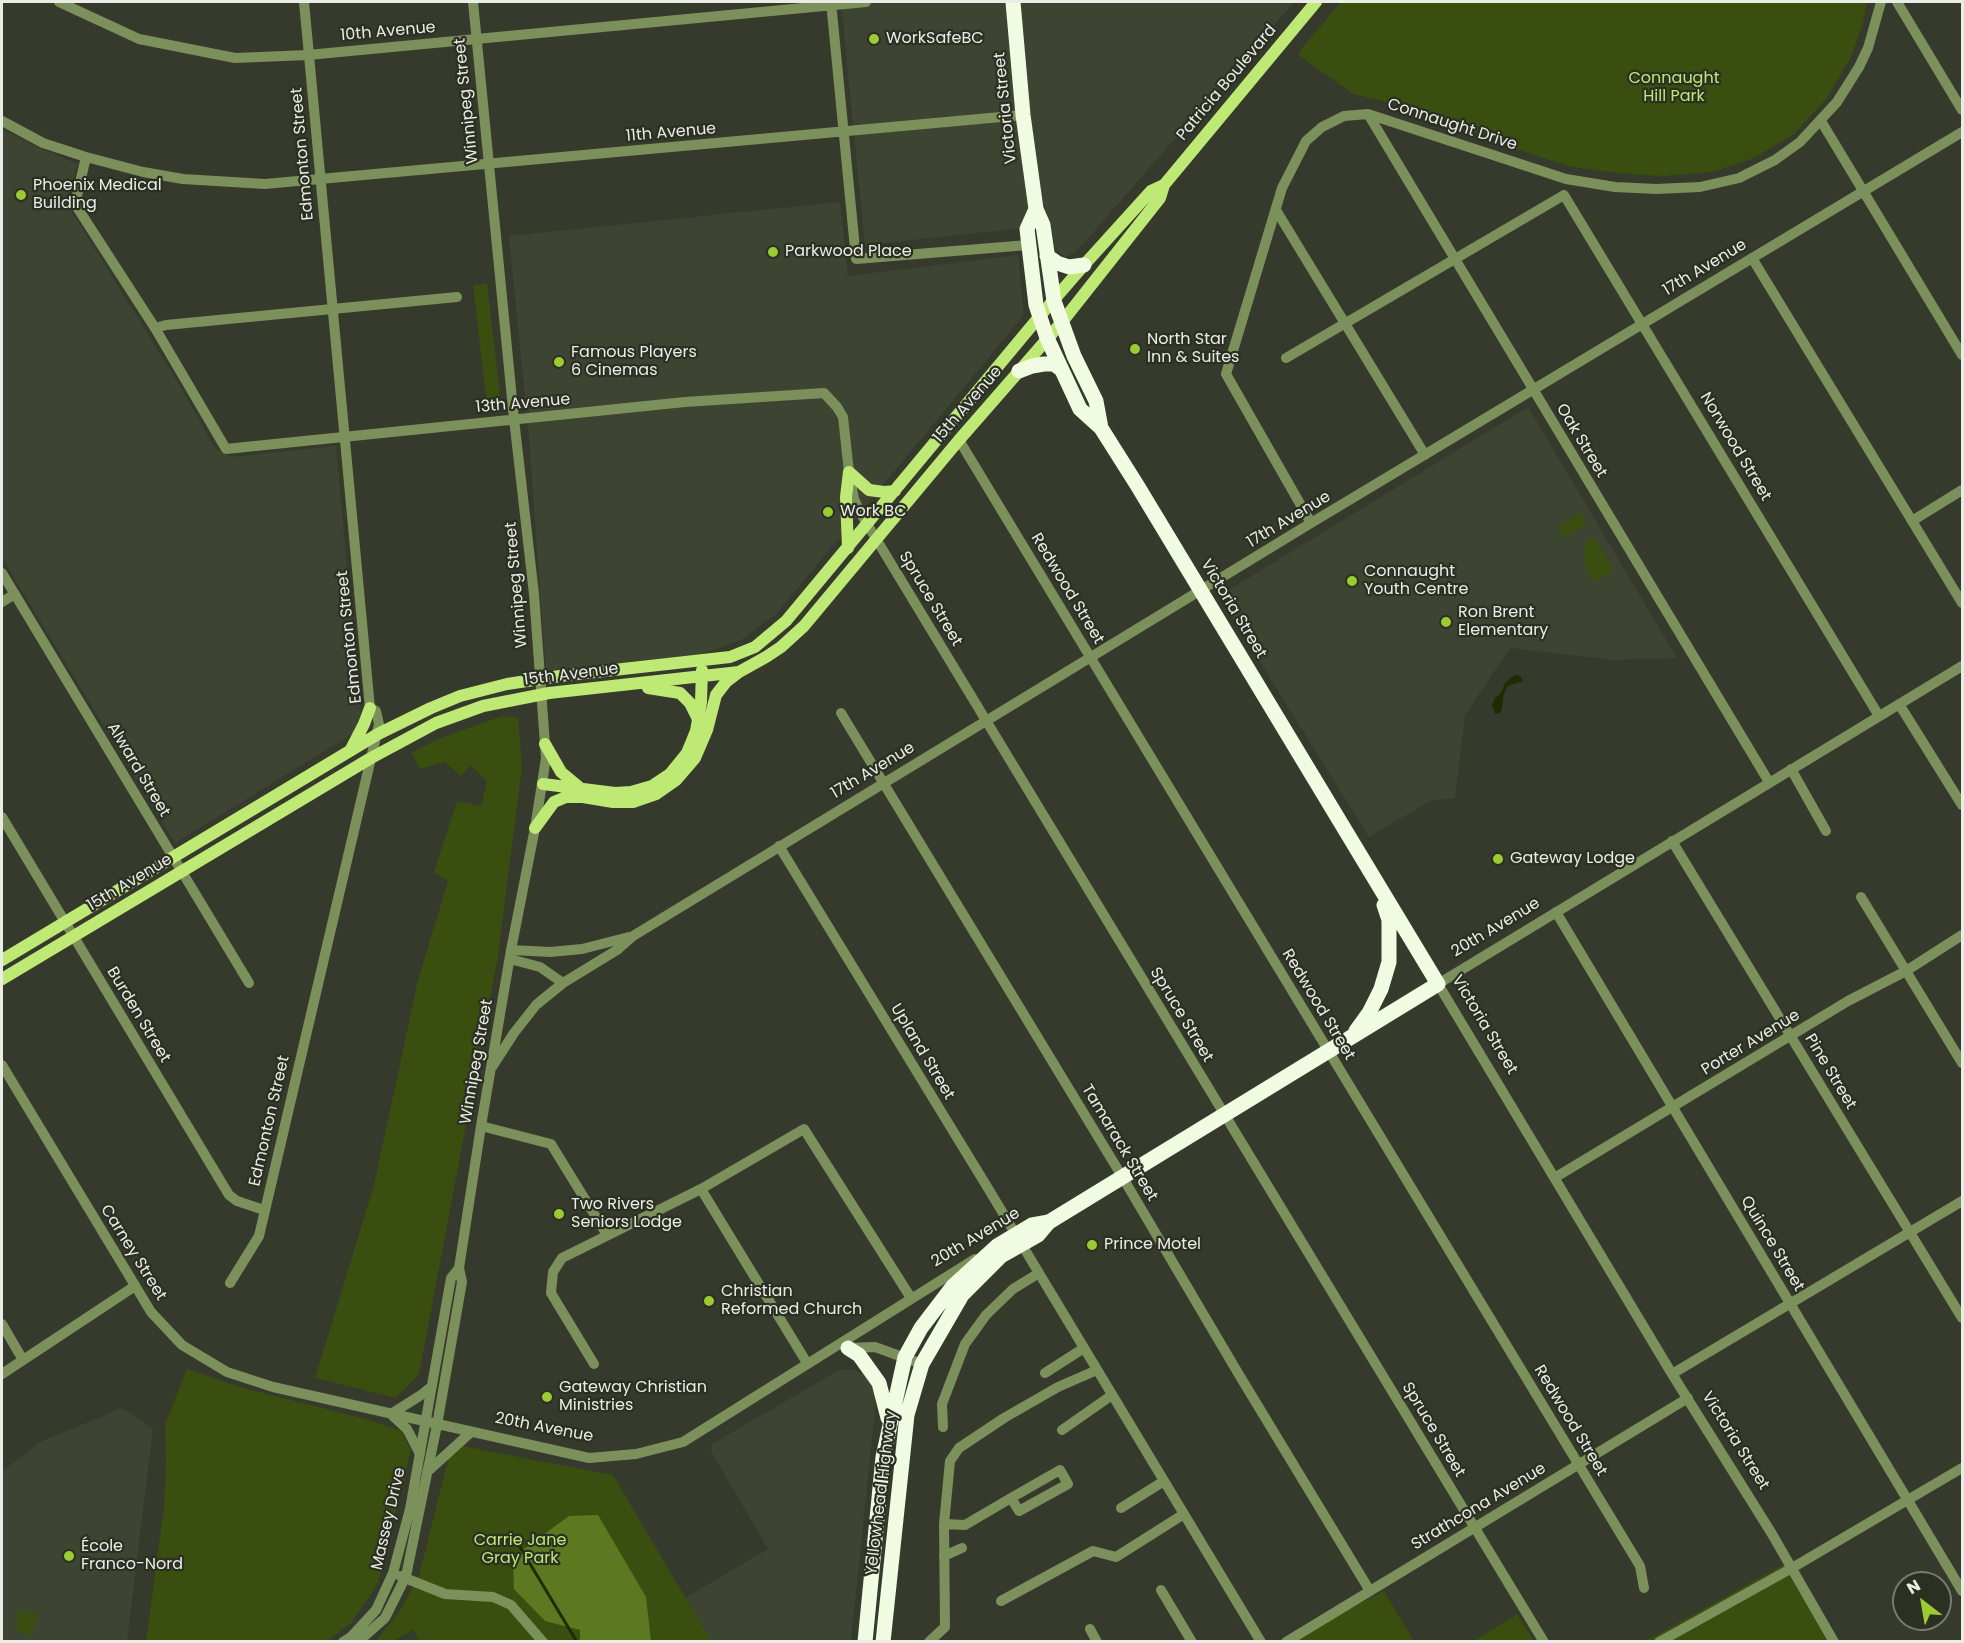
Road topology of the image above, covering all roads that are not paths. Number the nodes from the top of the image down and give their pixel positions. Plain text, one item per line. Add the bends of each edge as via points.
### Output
1 (59, 2) edge
2 (303, 2) edge
3 (473, 2) edge
4 (866, 2) edge
5 (1012, 2) edge
6 (1316, 2) edge
7 (1881, 2) edge
8 (1897, 2) edge
9 (831, 3) edge
10 (476, 39) junction
11 (308, 55) junction
12 (1962, 110) edge
13 (1368, 114) junction
14 (1023, 116) junction
15 (2, 121) edge
16 (1821, 121) junction
17 (1962, 132) edge
18 (844, 133) junction
19 (86, 157) junction
20 (489, 165) junction
21 (1566, 179) junction
22 (320, 180) junction
23 (1164, 184) junction
24 (1862, 190) junction
25 (1564, 195) junction
26 (1036, 209) junction
27 (1276, 210) junction
28 (1028, 245) junction
29 (1047, 256) junction
30 (1752, 258) junction
31 (1455, 259) junction
32 (1084, 265) junction
33 (457, 297) dead end
34 (1054, 301) junction
35 (332, 308) junction
36 (1039, 316) junction
37 (1062, 322) junction
38 (1344, 324) junction
39 (1642, 324) junction
40 (155, 328) junction
41 (1047, 338) junction
42 (1962, 355) edge
43 (1286, 358) dead end
44 (1062, 370) junction
45 (1019, 371) junction
46 (1534, 390) junction
47 (824, 393) joint
48 (514, 419) junction
49 (1101, 428) junction
50 (345, 436) junction
51 (959, 440) junction
52 (1425, 455) junction
53 (849, 472) junction
54 (1962, 490) edge
55 (895, 491) junction
56 (1912, 521) junction
57 (1311, 523) junction
58 (868, 524) junction
59 (877, 539) junction
60 (848, 548) junction
61 (2, 573) edge
62 (1201, 591) junction
63 (15, 594) junction
64 (2, 603) edge
65 (1962, 603) edge
66 (1090, 658) junction
67 (703, 660) junction
68 (1962, 666) edge
69 (739, 672) junction
70 (702, 677) junction
71 (626, 685) junction
72 (1899, 704) junction
73 (370, 708) junction
74 (841, 713) dead end
75 (1879, 716) junction
76 (698, 719) junction
77 (985, 721) junction
78 (378, 734) junction
79 (545, 744) junction
80 (350, 752) junction
81 (371, 758) junction
82 (1791, 769) junction
83 (883, 782) junction
84 (1769, 783) junction
85 (543, 784) junction
86 (580, 788) junction
87 (1962, 805) edge
88 (2, 818) edge
89 (536, 828) junction
90 (1826, 831) dead end
91 (1672, 841) junction
92 (779, 846) junction
93 (173, 857) junction
94 (182, 871) junction
95 (1380, 887) junction
96 (1861, 897) dead end
97 (1556, 912) junction
98 (64, 922) junction
99 (1962, 935) edge
100 (73, 936) junction
101 (633, 936) junction
102 (511, 954) junction
103 (2, 960) edge
104 (1906, 971) junction
105 (2, 980) edge
106 (249, 982) dead end
107 (563, 983) junction
108 (1438, 984) junction
109 (1791, 1037) junction
110 (1349, 1039) junction
111 (1329, 1051) junction
112 (1962, 1063) edge
113 (2, 1065) edge
114 (492, 1067) junction
115 (1673, 1108) junction
116 (1224, 1115) junction
117 (481, 1126) junction
118 (1556, 1177) junction
119 (1123, 1178) junction
120 (701, 1189) junction
121 (1962, 1201) edge
122 (264, 1210) junction
123 (1910, 1232) junction
124 (607, 1235) junction
125 (1019, 1240) junction
126 (997, 1246) junction
127 (459, 1268) junction
128 (1039, 1273) junction
129 (230, 1283) dead end
130 (135, 1286) junction
131 (910, 1298) junction
132 (1791, 1304) junction
133 (1962, 1318) edge
134 (2, 1324) edge
135 (848, 1348) junction
136 (1084, 1348) junction
137 (832, 1349) junction
138 (905, 1357) junction
139 (23, 1360) junction
140 (807, 1363) junction
141 (594, 1364) dead end
142 (922, 1364) junction
143 (1097, 1370) junction
144 (1045, 1373) dead end
145 (2, 1374) edge
146 (1672, 1374) junction
147 (432, 1386) junction
148 (1112, 1395) junction
149 (1688, 1398) junction
150 (391, 1414) junction
151 (889, 1422) junction
152 (431, 1423) junction
153 (942, 1427) dead end
154 (1062, 1430) dead end
155 (471, 1432) junction
156 (420, 1454) junction
157 (1578, 1464) junction
158 (1962, 1468) edge
159 (427, 1472) junction
160 (1164, 1481) junction
161 (1011, 1498) junction
162 (1909, 1500) junction
163 (1121, 1508) dead end
164 (1184, 1514) junction
165 (944, 1524) junction
166 (1474, 1527) junction
167 (962, 1548) dead end
168 (944, 1556) junction
169 (1791, 1568) junction
170 (393, 1574) junction
171 (405, 1578) junction
172 (1644, 1588) dead end
173 (1161, 1590) dead end
174 (1370, 1591) junction
175 (1962, 1591) edge
176 (1001, 1600) dead end
177 (1090, 1629) dead end
178 (343, 1641) edge
179 (358, 1641) edge
180 (543, 1641) edge
181 (865, 1641) edge
182 (883, 1641) edge
183 (929, 1641) edge
184 (1097, 1641) edge
185 (1192, 1641) edge
186 (1261, 1641) edge
187 (1286, 1641) edge
188 (1544, 1641) edge
189 (1659, 1641) edge
190 (1834, 1641) edge

1 - 11 street, 10th Avenue via 139,39 235,58
2 - 11 street, Edmonton Street
3 - 10 street, Winnipeg Street
4 - 9 street, 10th Avenue
5 - 14 highway, Victoria Street
6 - 23 main road, Patricia Boulevard
7 - 16 street, Connaught Drive via 1859,67
8 - 12 street
9 - 10 street, 10th Avenue
9 - 18 street
10 - 11 street, 10th Avenue
10 - 20 street, Winnipeg Street
11 - 22 street, Edmonton Street
13 - 21 street, Connaught Drive
13 - 27 street, Connaught Drive via 1344,116 1306,141 1282,188
13 - 31 street, Oak Street
14 - 18 street, 11th Avenue
14 - 26 highway, Victoria Street
15 - 19 street, 11th Avenue via 43,143
16 - 21 street, Connaught Drive via 1774,160 1739,178 1700,187 1615,187
16 - 24 street
17 - 24 street, 17th Avenue
18 - 20 street, 11th Avenue
18 - 28 street via 856,260
19 - 22 street, 11th Avenue via 183,179 265,184
19 - 40 street via 75,204
20 - 22 street, 11th Avenue
20 - 48 street, Winnipeg Street
21 - 25 street
22 - 35 street, Edmonton Street
23 - 32 main road, Patricia Boulevard via 1150,190
23 - 37 main road, Patricia Boulevard via 1160,198
24 - 30 street, 17th Avenue
24 - 42 street
25 - 31 street
25 - 39 street, Norwood Street
26 - 28 highway, Victoria Street via 1027,229
26 - 29 highway, Victoria Street via 1043,225
27 - 38 street
27 - 57 street, Connaught Drive via 1226,374
28 - 36 highway, Victoria Street
29 - 32 highway via 1069,267
29 - 34 highway, Victoria Street
30 - 39 street, 17th Avenue
30 - 56 street
31 - 38 street
31 - 46 street, Oak Street
32 - 34 main road, Patricia Boulevard
33 - 35 street
34 - 36 main road, 15th Avenue
34 - 37 highway, Victoria Street
35 - 40 street
35 - 50 street, Edmonton Street
36 - 41 highway, Victoria Street
36 - 55 main road, 15th Avenue
37 - 41 main road, 15th Avenue
37 - 49 highway, Victoria Street via 1096,401
38 - 43 street
38 - 52 street
39 - 46 street, 17th Avenue
39 - 75 street, Norwood Street
40 - 50 street, 13th Avenue via 226,449
41 - 44 highway, Victoria Street
41 - 45 main road, 15th Avenue
44 - 45 highway via 1054,364 1044,364
44 - 49 highway, Victoria Street via 1080,409
45 - 51 main road, 15th Avenue
46 - 52 street, 17th Avenue
46 - 84 street, Oak Street
47 - 48 street, 13th Avenue
47 - 53 street, Spruce Street via 843,417
48 - 50 street, 13th Avenue
48 - 79 street, Winnipeg Street via 534,594
49 - 62 highway, Victoria Street
50 - 73 street, Edmonton Street
51 - 59 main road, 15th Avenue
51 - 66 street, Redwood Street
52 - 57 street, 17th Avenue
53 - 55 main road via 869,490
53 - 58 street, Spruce Street via 854,499
53 - 60 main road
54 - 56 street
55 - 58 main road, 15th Avenue
56 - 65 street
57 - 62 street, 17th Avenue
58 - 59 street, Spruce Street
58 - 60 main road, 15th Avenue
59 - 69 main road, 15th Avenue via 797,633
59 - 77 street, Spruce Street
60 - 67 main road, 15th Avenue via 786,621 755,647 730,657
61 - 63 street, Alward Street
62 - 66 street, 17th Avenue
62 - 95 highway, Victoria Street
63 - 64 street
63 - 93 street, Alward Street
66 - 77 street, 17th Avenue
66 - 111 street, Redwood Street
67 - 70 main road
67 - 78 main road, 15th Avenue via 507,684 460,696
68 - 72 street, 20th Avenue
69 - 70 main road, 15th Avenue
69 - 89 main road via 716,694 695,758 676,780 656,794 633,802 566,796 554,802
70 - 71 main road, 15th Avenue
70 - 76 main road
71 - 76 main road via 680,693
71 - 81 main road, 15th Avenue via 508,700 462,712
72 - 75 street, 20th Avenue
72 - 87 street
73 - 78 street, Edmonton Street via 376,711
73 - 80 main road
74 - 83 street, Tamarack Street
75 - 82 street, 20th Avenue
76 - 86 main road via 687,753 670,774 652,786 615,793
77 - 83 street, 17th Avenue
77 - 116 street, Spruce Street
78 - 80 main road, 15th Avenue
78 - 81 street, Edmonton Street
79 - 85 street, Winnipeg Street
79 - 86 main road via 561,772
80 - 93 main road, 15th Avenue
81 - 94 main road, 15th Avenue
81 - 122 street, Edmonton Street
82 - 84 street, 20th Avenue
82 - 90 street
83 - 92 street, 17th Avenue
83 - 119 street, Tamarack Street
84 - 91 street, 20th Avenue
85 - 86 main road
85 - 89 street, Winnipeg Street
88 - 98 street, Burden Street
89 - 102 street, Winnipeg Street
91 - 97 street, 20th Avenue
91 - 109 street, Pine Street
92 - 101 street, 17th Avenue
92 - 125 street, Upland Street
93 - 94 street, Alward Street
93 - 98 main road, 15th Avenue
94 - 100 main road, 15th Avenue
94 - 106 street, Alward Street
95 - 108 highway, Victoria Street
95 - 110 highway via 1389,920 1389,962 1369,1014
96 - 104 street
97 - 108 street, 20th Avenue
97 - 115 street, Quince Street
98 - 100 street, Burden Street
98 - 103 main road, 15th Avenue
99 - 104 street, Porter Avenue
100 - 105 main road, 15th Avenue
100 - 122 street, Burden Street via 229,1196
101 - 102 street, 17th Avenue via 582,949
101 - 107 street, 17th Avenue
102 - 107 street
102 - 114 street, Winnipeg Street
104 - 109 street, Porter Avenue
104 - 112 street
107 - 114 street, 17th Avenue via 526,1016
108 - 110 highway, 20th Avenue
108 - 118 street, Victoria Street
109 - 115 street, Porter Avenue
109 - 123 street, Pine Street
110 - 111 highway, 20th Avenue
111 - 116 highway, 20th Avenue
111 - 157 street, Redwood Street
113 - 130 street, Carney Street
114 - 117 street, Winnipeg Street
115 - 118 street, Porter Avenue
115 - 132 street, Quince Street
116 - 119 highway, 20th Avenue
116 - 166 street, Spruce Street
117 - 124 street via 551,1144
117 - 127 street, Winnipeg Street
118 - 146 street, Victoria Street
119 - 125 highway, 20th Avenue via 1049,1222 1032,1225
119 - 174 street, Tamarack Street
120 - 124 street
120 - 131 street via 804,1129
120 - 140 street
121 - 123 street
122 - 129 street, Edmonton Street via 259,1236
123 - 132 street
123 - 133 street, Pine Street
124 - 141 street via 562,1258 553,1272 551,1293
125 - 126 highway, 20th Avenue
125 - 128 street, Upland Street
125 - 142 highway, Yellowhead Highway via 962,1295
126 - 131 street, 20th Avenue
126 - 138 highway, Yellowhead Highway via 953,1286
127 - 147 street, Winnipeg Street via 451,1278
127 - 152 street, Winnipeg Street via 462,1282
128 - 136 street, Upland Street
128 - 153 street via 986,1315 965,1344 942,1404
130 - 139 street
130 - 150 street, Carney Street via 151,1312 182,1345 227,1372 273,1388
131 - 137 street, 20th Avenue
132 - 146 street
132 - 162 street, Quince Street
134 - 139 street
135 - 137 street, 20th Avenue
135 - 138 street, 20th Avenue via 875,1347
135 - 151 highway via 859,1355 879,1383
136 - 143 street, Upland Street
136 - 144 street
137 - 140 street, 20th Avenue
138 - 142 street, 20th Avenue
138 - 151 highway, Yellowhead Highway
139 - 145 street
140 - 155 street, 20th Avenue via 683,1442 636,1454 589,1458
142 - 182 highway, Yellowhead Highway via 907,1415
143 - 148 street, Upland Street
143 - 165 street via 1004,1418 959,1448 950,1461
146 - 149 street, Victoria Street
147 - 150 street
147 - 152 street, Winnipeg Street
148 - 154 street
148 - 160 street, Upland Street
149 - 157 street, Strathcona Avenue
149 - 169 street, Victoria Street
150 - 152 street, Carney Street
150 - 156 street via 407,1429
151 - 181 highway, Yellowhead Highway
152 - 155 street, 20th Avenue
152 - 156 street, Massey Drive
152 - 159 street, Massey Drive
155 - 159 street
156 - 170 street, Massey Drive
157 - 166 street, Strathcona Avenue
157 - 172 street, Redwood Street via 1640,1566
158 - 162 street
159 - 171 street, Massey Drive
160 - 163 street
160 - 164 street, Upland Street
161 - 161 street via 1019,1511 1068,1484 1060,1470
161 - 165 street via 965,1525
162 - 169 street
162 - 175 street, Quince Street
164 - 176 street via 1116,1557 1093,1551
164 - 186 street, Upland Street
165 - 168 street
166 - 174 street, Strathcona Avenue
166 - 188 street, Spruce Street
167 - 168 street
168 - 183 street via 945,1627
169 - 189 street
169 - 190 street, Victoria Street
170 - 171 street
170 - 178 street, Massey Drive via 376,1610
171 - 179 street, Massey Drive via 385,1617
171 - 180 street via 444,1594 493,1597 511,1605
173 - 185 street
174 - 187 street, Strathcona Avenue
177 - 184 street

